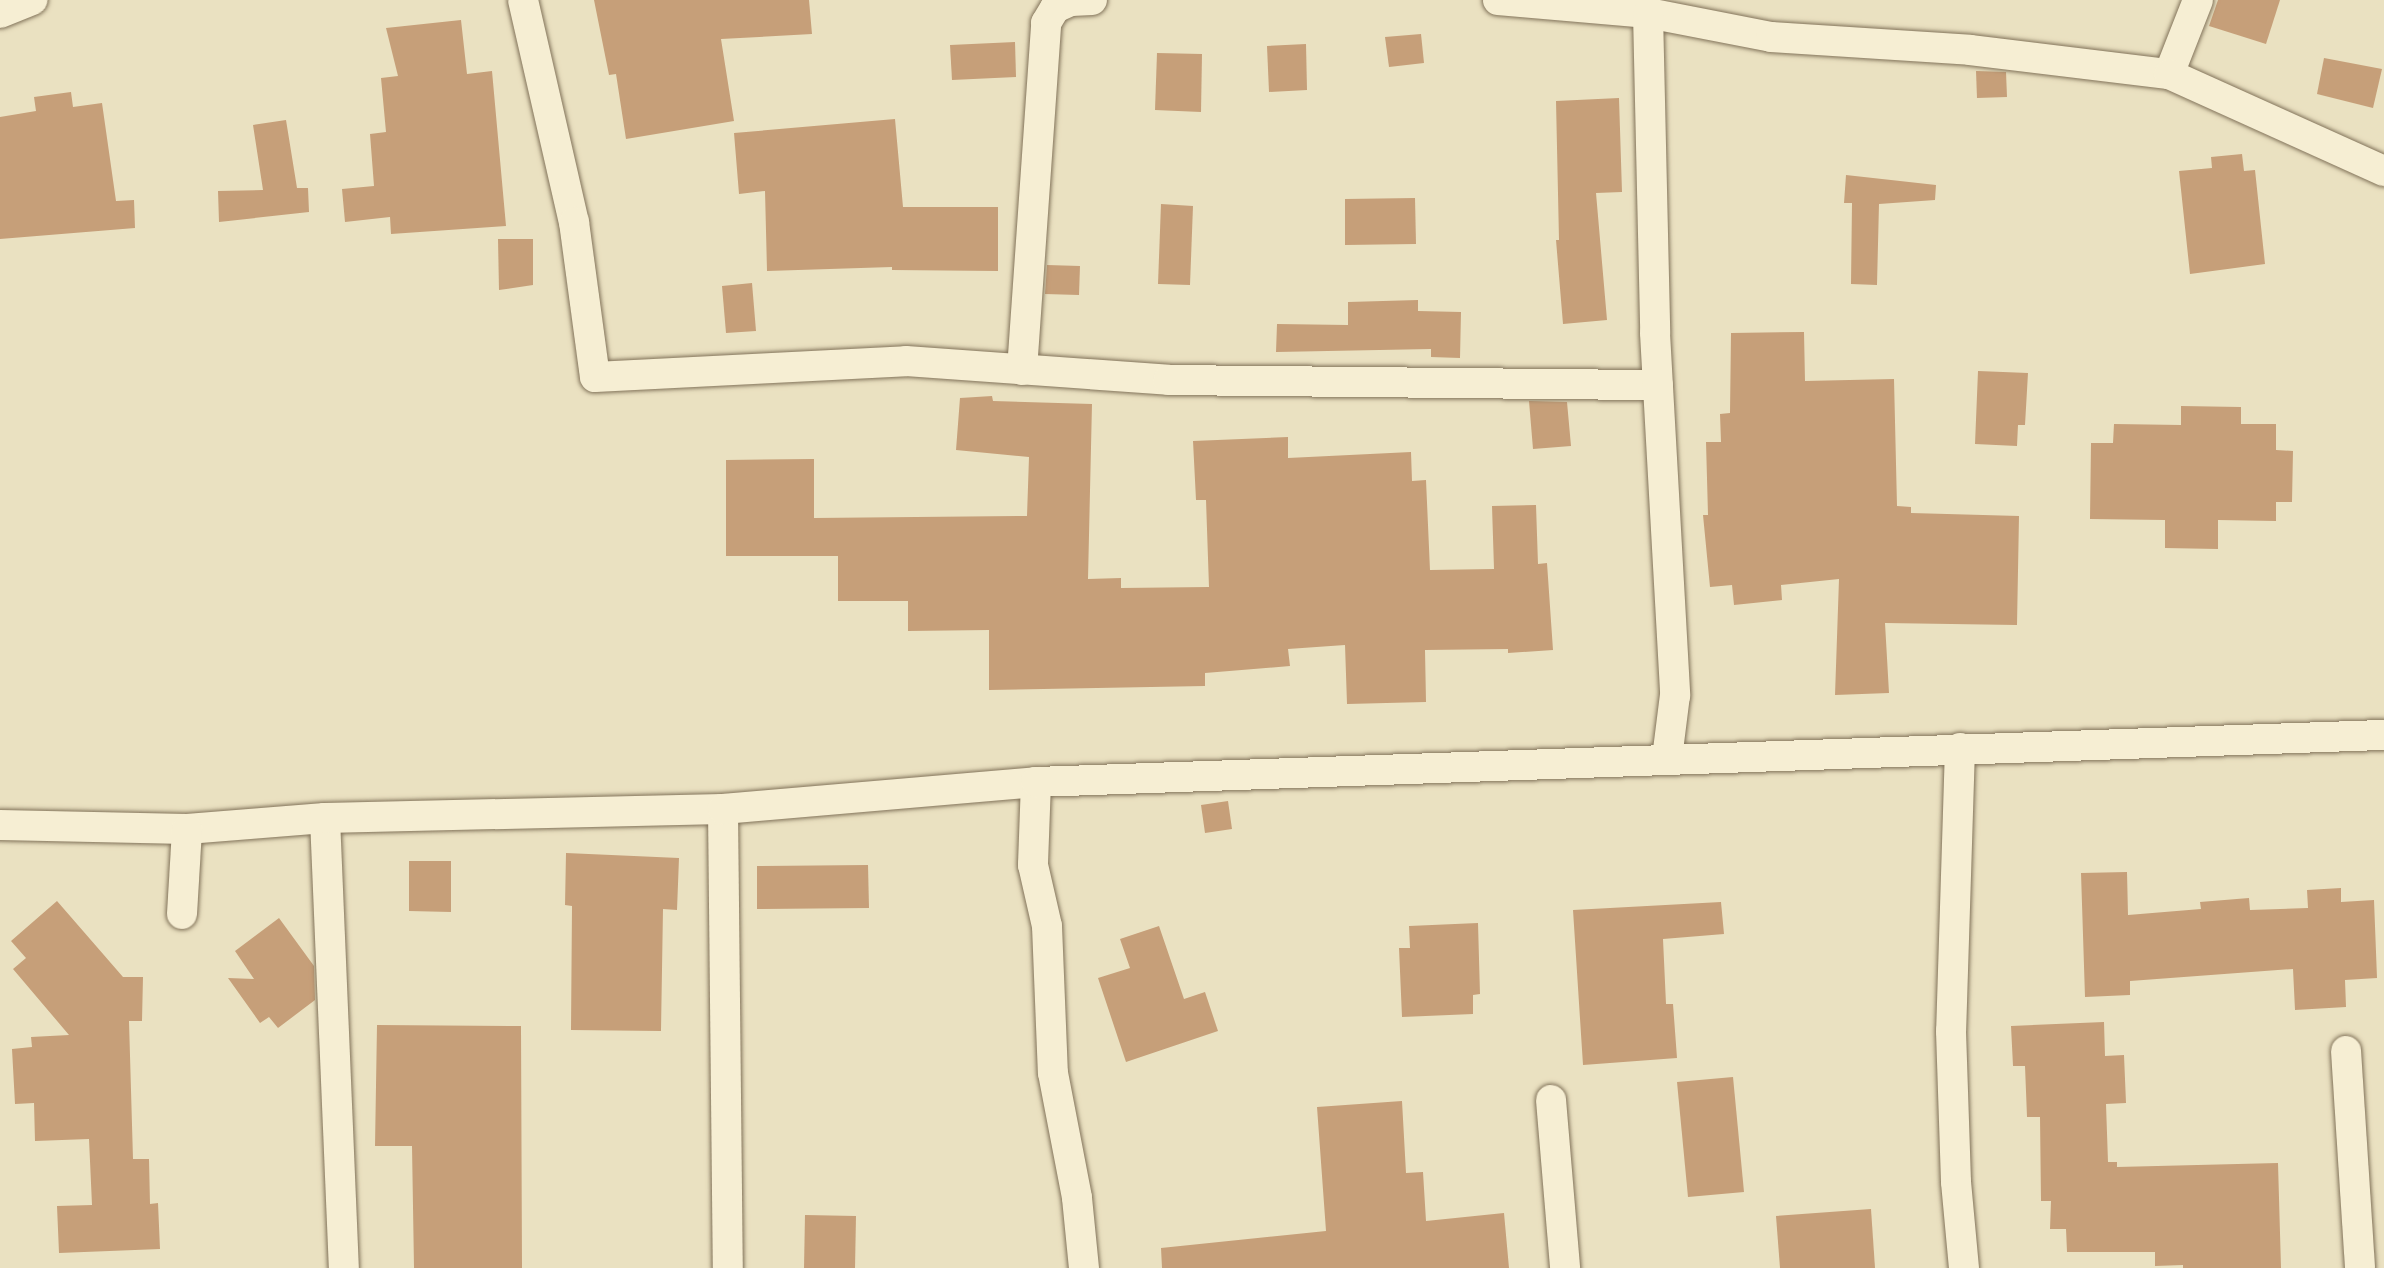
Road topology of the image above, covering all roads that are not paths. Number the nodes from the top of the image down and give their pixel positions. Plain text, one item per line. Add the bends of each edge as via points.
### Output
1 (33, 0) edge
2 (523, 0) edge
3 (1092, 0) edge
4 (1498, 0) edge
5 (2198, 0) edge
6 (0, 13) edge
7 (1648, 13) junction
8 (2169, 74) junction
9 (2384, 172) edge
10 (1022, 370) junction
11 (1658, 385) junction
12 (2384, 735) edge
13 (1960, 748) junction
14 (1667, 758) junction
15 (1036, 782) junction
16 (723, 809) junction
17 (325, 818) junction
18 (0, 825) edge
19 (187, 829) junction
20 (181, 914) dead end
21 (2346, 1051) dead end
22 (1551, 1100) dead end
23 (344, 1268) edge
24 (728, 1268) edge
25 (1084, 1268) edge
26 (1565, 1268) edge
27 (1964, 1268) edge
28 (2360, 1268) edge

1 - 6 street
2 - 10 street via 574,222 595,377 906,362
3 - 10 street via 1071,1 1055,9 1046,23
4 - 7 street
5 - 8 street
7 - 8 street via 1771,37 1970,50
7 - 11 street
8 - 9 street
10 - 11 street via 1168,380
11 - 14 street via 1675,695
12 - 13 street
13 - 14 street
13 - 27 street via 1951,1031
14 - 15 street
15 - 16 street
15 - 25 street via 1033,865 1047,926 1053,1073 1077,1198
16 - 17 street
16 - 24 street
17 - 19 street
17 - 23 street
18 - 19 street
19 - 20 street
21 - 28 street
22 - 26 street

